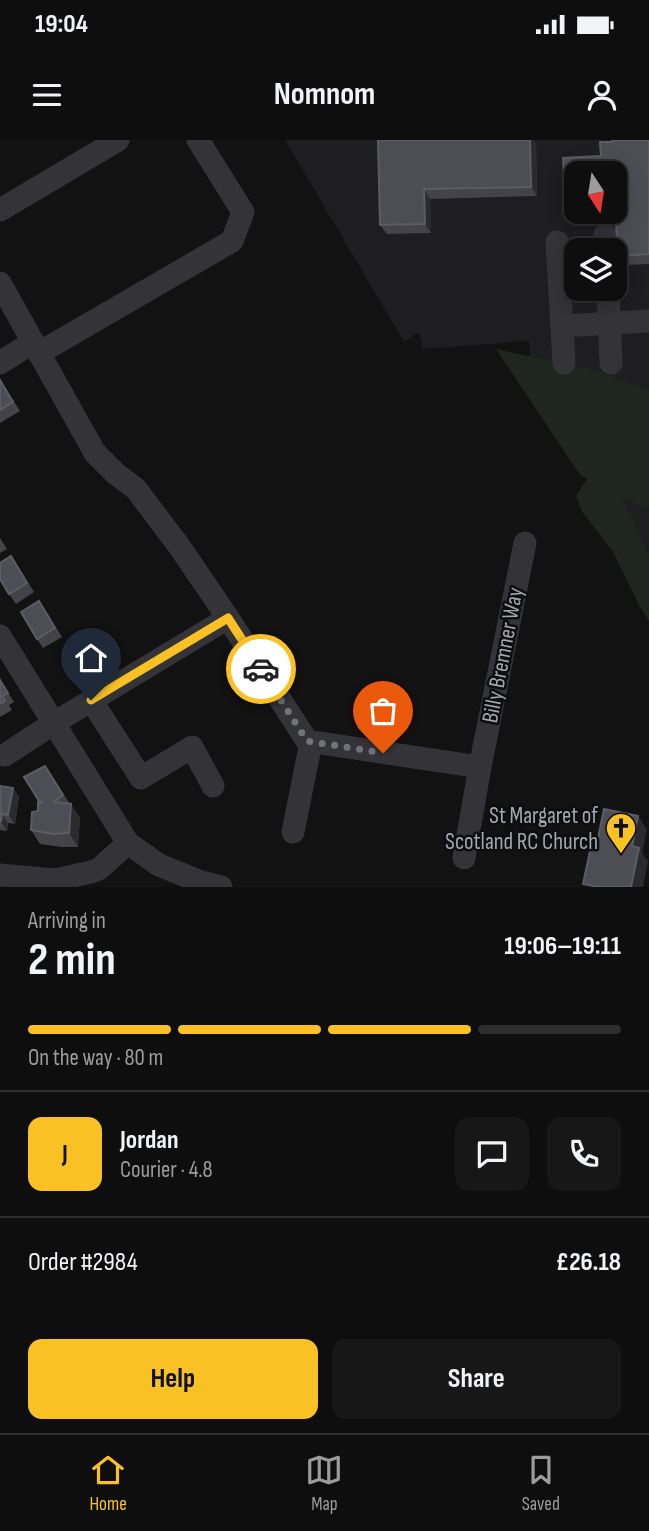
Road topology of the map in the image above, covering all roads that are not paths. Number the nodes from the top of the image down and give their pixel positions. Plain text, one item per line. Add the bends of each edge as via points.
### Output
1 (118, 140) edge
2 (198, 140) edge
3 (0, 210) edge
4 (557, 242) dead end
5 (0, 283) edge
6 (608, 301) edge
7 (649, 321) edge
8 (609, 323) junction
9 (562, 326) junction
10 (36, 347) junction
11 (0, 362) edge
12 (564, 363) dead end
13 (611, 363) dead end
14 (525, 542) dead end
15 (228, 618) junction
16 (0, 636) edge
17 (91, 700) junction
18 (54, 723) junction
19 (311, 742) junction
20 (5, 755) dead end
21 (480, 768) junction
22 (213, 786) dead end
23 (293, 832) dead end
24 (128, 843) junction
25 (464, 858) dead end
26 (0, 875) edge
27 (91, 879) edge
28 (221, 887) edge

1 - 3 street
2 - 10 street via 243,212 232,241
4 - 9 street
5 - 10 street
6 - 8 street
7 - 8 street
8 - 9 street
8 - 13 street
9 - 12 street
10 - 11 street
10 - 15 street via 95,453 136,489
14 - 21 street, Billy Bremner Way
15 - 17 street
15 - 19 street
16 - 18 street
17 - 18 street
17 - 22 street via 141,778 192,747
18 - 20 street
18 - 24 street
19 - 21 street
19 - 23 street
21 - 25 street, Billy Bremner Way
24 - 27 street
24 - 28 street via 159,865
26 - 27 street

